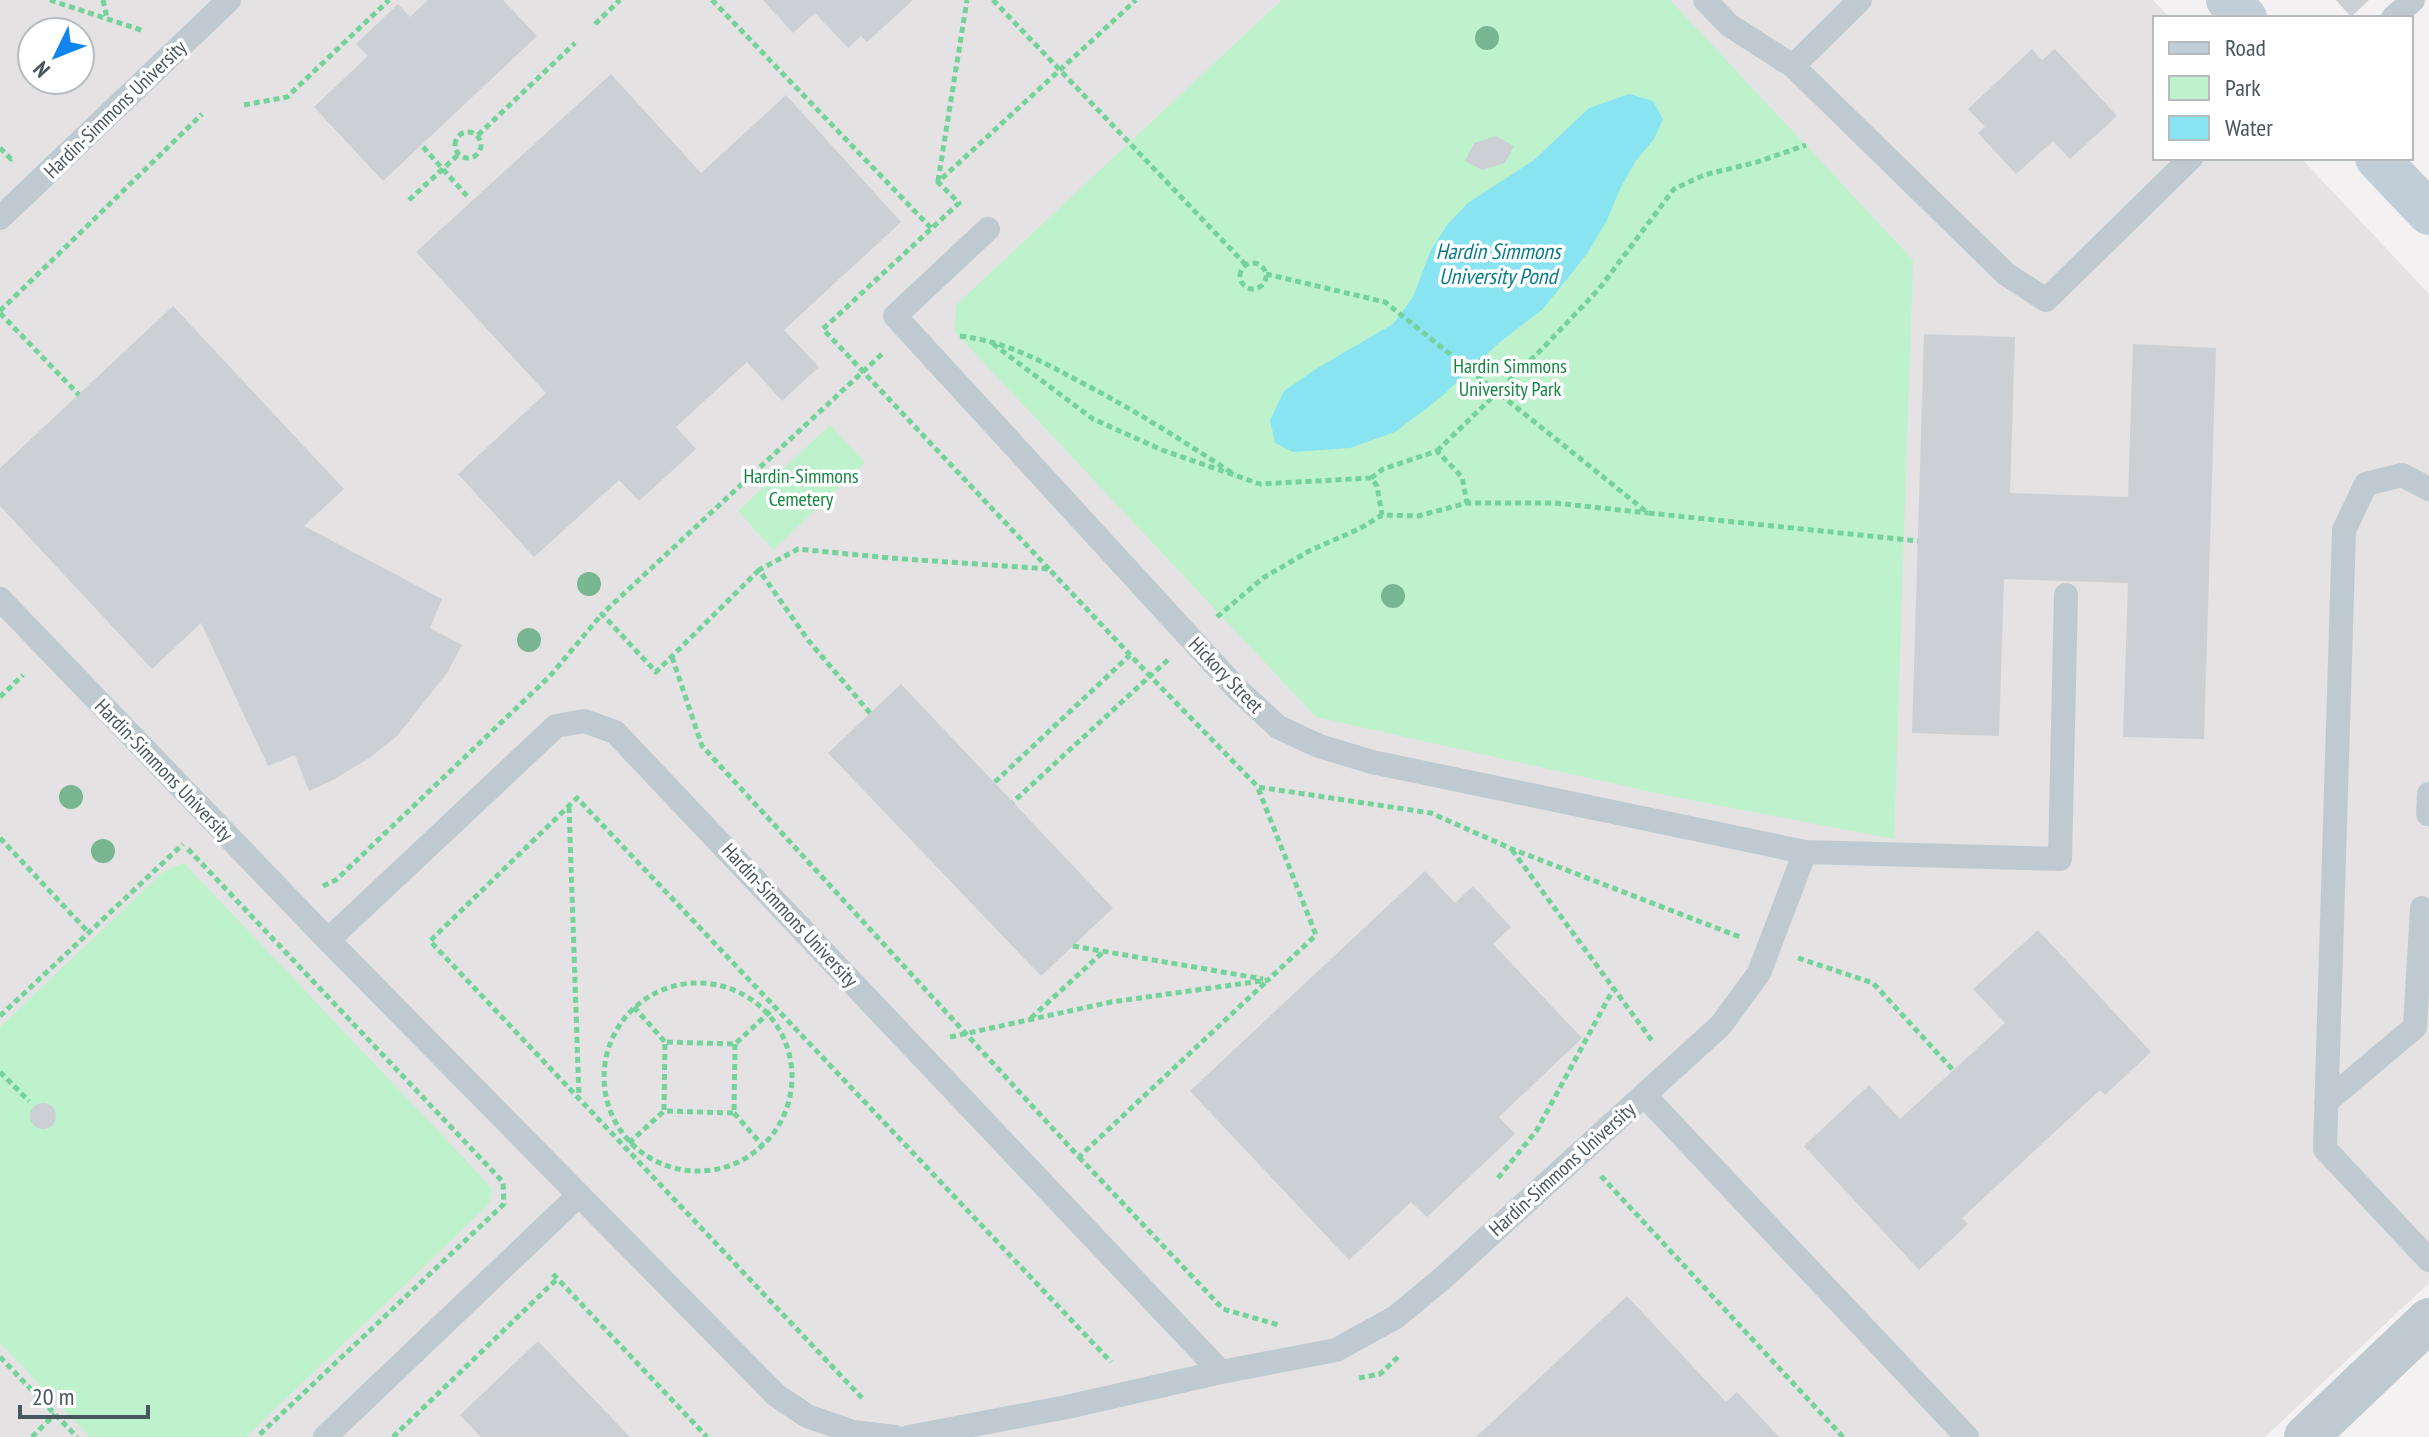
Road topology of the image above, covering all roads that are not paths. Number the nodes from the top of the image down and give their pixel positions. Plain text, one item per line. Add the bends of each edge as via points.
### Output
1 (229, 0) edge
2 (1705, 0) edge
3 (1860, 0) edge
4 (2228, 0) edge
5 (2413, 0) edge
6 (2243, 16) edge
7 (2395, 16) edge
8 (1793, 66) junction
9 (2189, 160) edge
10 (2379, 160) edge
11 (2429, 213) edge
12 (0, 218) edge
13 (988, 229) dead end
14 (2429, 489) edge
15 (2066, 595) dead end
16 (0, 599) edge
17 (1805, 852) junction
18 (2422, 908) dead end
19 (328, 940) junction
20 (1644, 1095) junction
21 (2326, 1102) junction
22 (579, 1195) junction
23 (2429, 1260) edge
24 (2429, 1320) edge
25 (1221, 1372) junction
26 (325, 1437) edge
27 (895, 1437) edge
28 (909, 1437) edge
29 (1967, 1437) edge
30 (2306, 1437) edge

1 - 12 lane, Hardin-Simmons University
2 - 8 lane via 1729,25
3 - 8 lane
4 - 6 main road
5 - 7 lane
8 - 9 lane via 2006,274 2046,300
10 - 11 main road
13 - 17 lane, Hickory Street via 895,316 1191,640 1278,727 1372,762
14 - 21 lane via 2402,475 2366,484 2344,530
15 - 17 lane, Hickory Street via 2060,859
16 - 19 lane, Hardin-Simmons University
17 - 20 lane, Hardin-Simmons University via 1759,973 1721,1025
18 - 21 lane via 2415,1027
19 - 22 lane, Hardin-Simmons University
19 - 25 lane, Hardin-Simmons University via 556,726 584,721 615,732
20 - 25 lane, Hardin-Simmons University via 1396,1317 1336,1350
20 - 29 lane
21 - 23 lane via 2325,1149
22 - 26 lane
22 - 27 lane, Hardin-Simmons University via 776,1395 807,1416 853,1432
24 - 30 street
25 - 28 lane, Hardin-Simmons University

